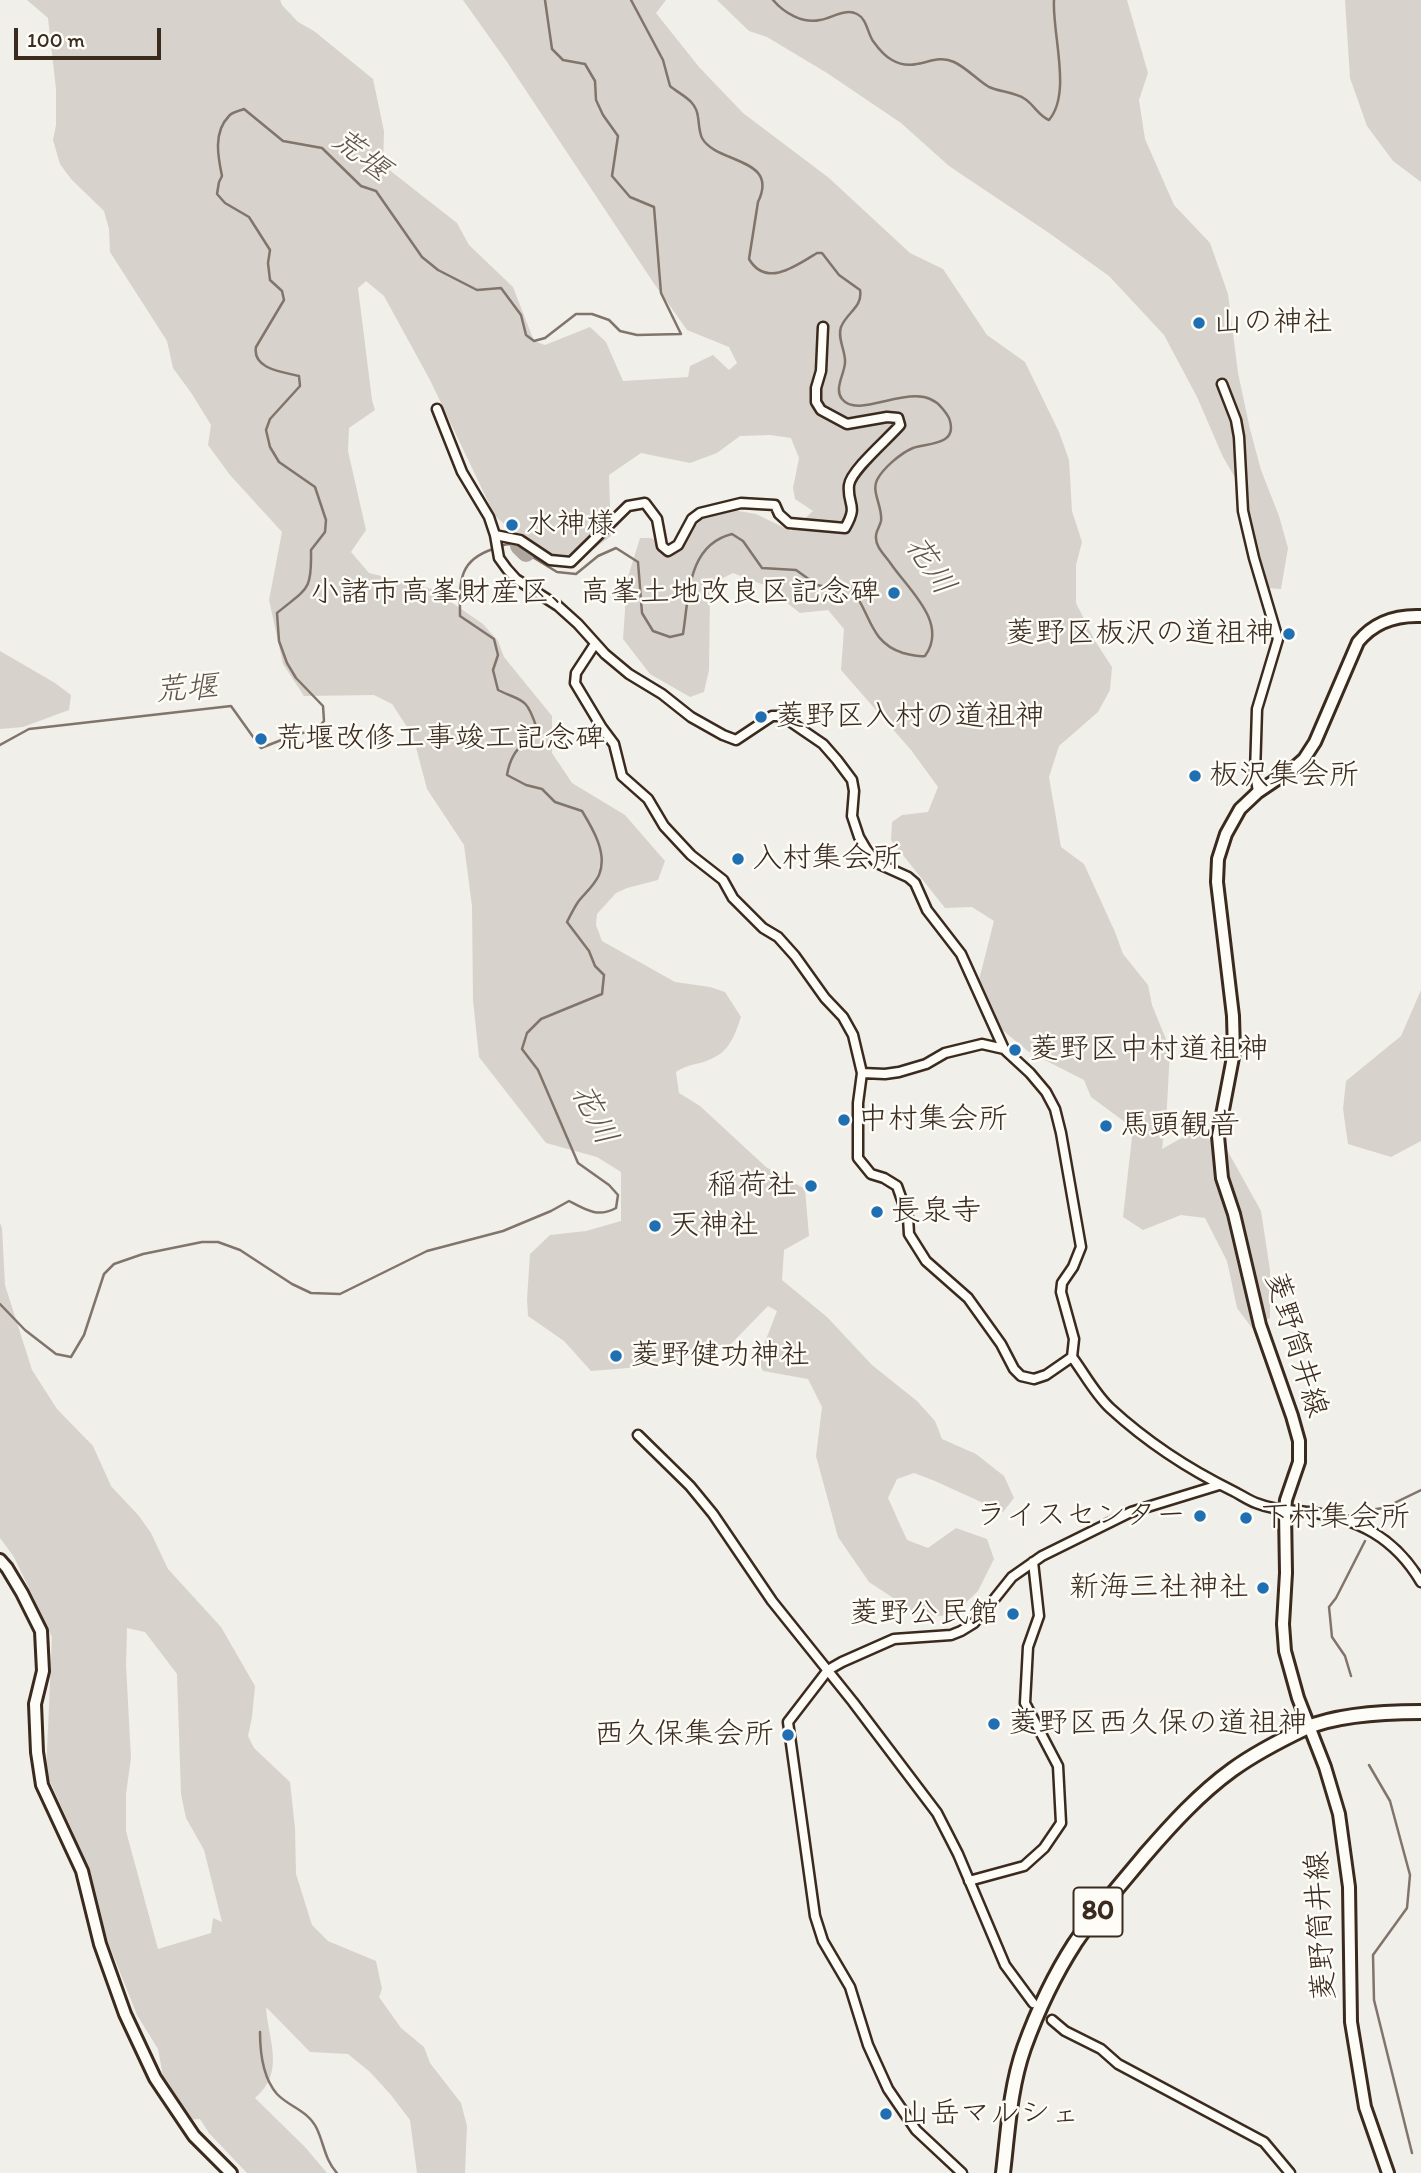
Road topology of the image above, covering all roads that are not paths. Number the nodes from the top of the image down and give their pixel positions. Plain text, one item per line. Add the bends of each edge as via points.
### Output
1 (822, 327) dead end
2 (1222, 384) dead end
3 (437, 409) dead end
4 (495, 535) junction
5 (1421, 616) edge
6 (595, 644) junction
7 (1258, 792) junction
8 (1004, 1049) junction
9 (862, 1073) junction
10 (1072, 1357) junction
11 (638, 1435) dead end
12 (1220, 1485) junction
13 (1285, 1511) junction
14 (0, 1560) edge
15 (1033, 1562) junction
16 (1421, 1581) edge
17 (828, 1670) junction
18 (1421, 1712) edge
19 (1308, 1727) junction
20 (969, 1881) junction
21 (1033, 2003) dead end
22 (1052, 2020) dead end
23 (231, 2173) edge
24 (962, 2173) edge
25 (1003, 2173) edge
26 (1290, 2173) edge
27 (1388, 2173) edge

1 - 4 street via 816,388 821,411 847,424 887,417 898,418 900,425 853,473 849,484 853,514 845,528 789,523 775,505 741,503 700,513 678,545 668,551 662,546 657,519 645,503 628,506 571,562 550,560 520,540
2 - 7 street via 1239,437 1243,511 1278,639 1257,709
3 - 4 street via 461,472
4 - 6 street via 499,558 516,579 558,606
5 - 7 main road, 菱野筒井線 via 1381,622 1364,635 1354,647 1304,759
6 - 8 street via 629,674 723,735 736,740 772,716 782,716 823,744 852,780 852,816 859,837 877,863 915,883 926,910 961,954
6 - 9 street via 576,673 575,683 614,744 622,776 648,799 664,826 691,855 723,880 733,898 795,956 843,1017 853,1035
7 - 13 main road, 菱野筒井線 via 1233,818 1218,859 1234,1052 1218,1157 1260,1325 1299,1441 1299,1462
8 - 9 street via 982,1044 899,1072
8 - 10 street via 1046,1092 1061,1133 1081,1247 1061,1292 1074,1339
9 - 10 street via 858,1158 871,1174 897,1186 909,1234 926,1261 968,1298 1020,1376 1034,1379 1046,1375
10 - 12 street via 1108,1406 1147,1441
11 - 17 street via 698,1495 772,1601
12 - 13 street via 1257,1504
12 - 15 street via 1131,1512
13 - 16 street via 1358,1523 1378,1533
13 - 19 main road, 菱野筒井線 via 1284,1637
14 - 23 main road via 41,1631 43,1671 35,1704 42,1785 82,1871 100,1944 125,2014 155,2078 194,2136
15 - 17 street via 1012,1577 974,1623 961,1631 894,1639
15 - 20 street via 1039,1616 1028,1647 1025,1703 1058,1766 1061,1823 1024,1866
17 - 20 street via 937,1813
17 - 24 street via 789,1722 814,1916 822,1941 850,1987 888,2089 916,2130
18 - 19 main road, 80 via 1351,1716
19 - 25 main road, 80 via 1232,1770 1204,1793 1135,1867 1074,1945 1037,2016 1021,2060 1012,2092
19 - 27 main road, 菱野筒井線 via 1339,1814 1349,1886 1352,2022 1365,2107
20 - 21 street via 1005,1965
22 - 26 street via 1118,2064 1264,2142

